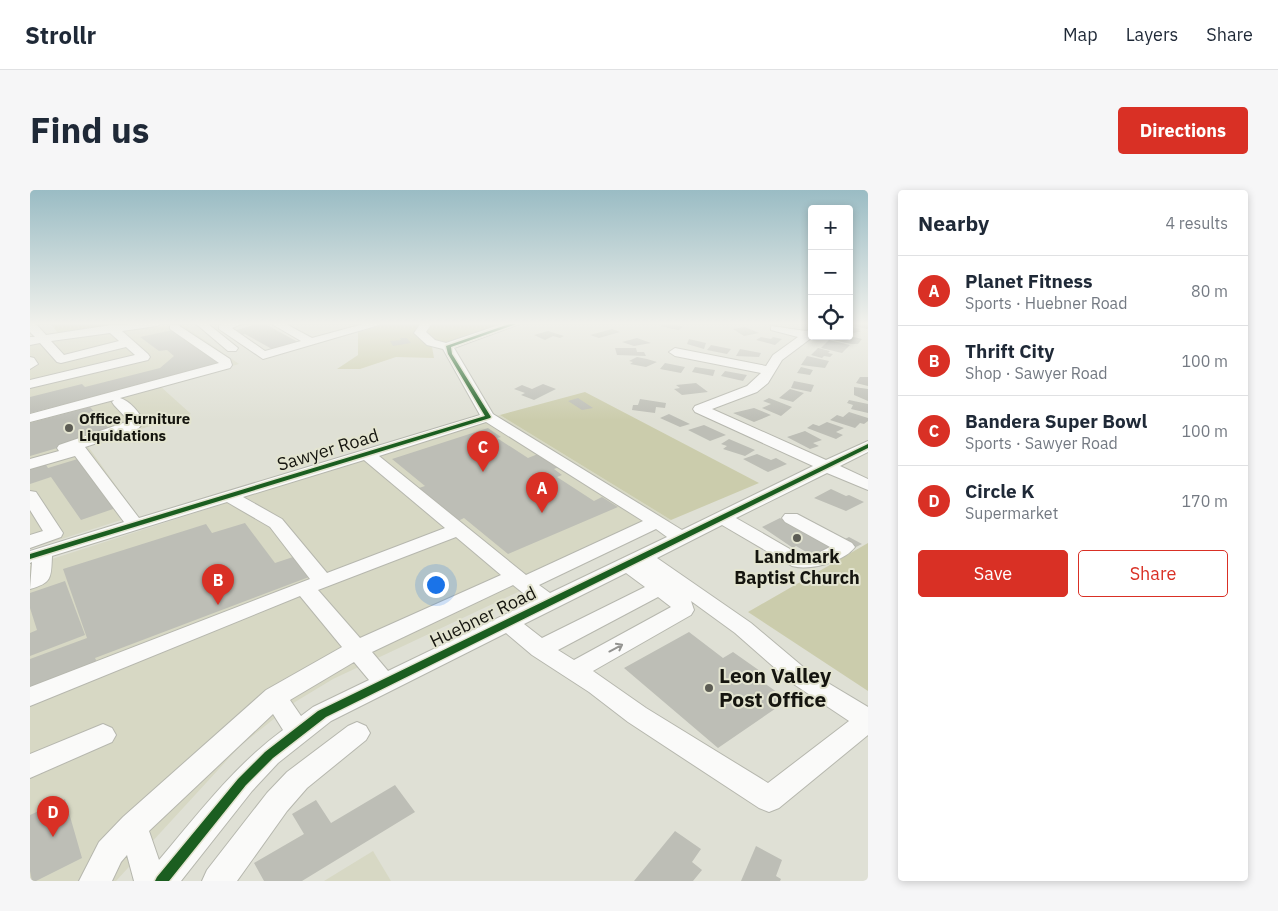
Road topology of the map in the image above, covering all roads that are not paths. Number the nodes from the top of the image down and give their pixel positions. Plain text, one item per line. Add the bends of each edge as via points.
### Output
1 (55, 355) edge
2 (74, 355) edge
3 (142, 355) edge
4 (217, 355) edge
5 (244, 355) edge
6 (451, 355) edge
7 (692, 355) edge
8 (781, 355) edge
9 (60, 359) junction
10 (251, 360) dead end
11 (30, 361) edge
12 (30, 365) edge
13 (768, 370) junction
14 (74, 374) junction
15 (30, 384) edge
16 (119, 402) dead end
17 (700, 409) joint
18 (488, 417) junction
19 (30, 418) edge
20 (868, 446) edge
21 (367, 454) junction
22 (30, 458) edge
23 (30, 464) edge
24 (825, 466) junction
25 (868, 485) edge
26 (30, 496) edge
27 (228, 496) junction
28 (721, 518) junction
29 (791, 518) dead end
30 (656, 522) junction
31 (136, 525) junction
32 (458, 530) junction
33 (681, 537) junction
34 (60, 540) junction
35 (34, 551) edge
36 (634, 560) junction
37 (519, 580) junction
38 (30, 582) edge
39 (314, 585) junction
40 (660, 588) junction
41 (547, 602) junction
42 (506, 622) junction
43 (357, 649) junction
44 (540, 649) junction
45 (573, 671) junction
46 (384, 682) junction
47 (275, 696) junction
48 (30, 697) edge
49 (298, 732) junction
50 (357, 733) dead end
51 (103, 735) dead end
52 (30, 766) edge
53 (133, 827) junction
54 (94, 881) edge
55 (150, 881) edge
56 (162, 881) edge
57 (218, 881) edge

1 - 9 street
2 - 9 street
3 - 14 street via 144,357
4 - 19 street via 226,365
5 - 10 street
6 - 18 street
7 - 13 street
8 - 13 street
9 - 14 street
11 - 12 street
13 - 17 street via 752,389
14 - 15 street
16 - 22 street via 134,416 136,422 132,427
17 - 24 street
18 - 21 street, Sawyer Road
18 - 30 street
20 - 24 street, Huebner Road
21 - 27 street, Sawyer Road
21 - 32 street
23 - 31 street via 79,450
24 - 25 street
24 - 28 street, Huebner Road
26 - 34 street
27 - 31 street, Sawyer Road
27 - 39 street via 276,523
28 - 29 street via 799,562 820,560 845,547
28 - 33 street, Huebner Road
30 - 33 street
30 - 37 street
31 - 34 street, Sawyer Road
32 - 37 street
32 - 39 street
33 - 36 street, Huebner Road
34 - 35 street, Sawyer Road
35 - 38 street via 41,577
36 - 40 street
36 - 41 street, Huebner Road
36 - 45 street via 742,628 800,677 868,720 769,800
37 - 41 street
37 - 43 street
39 - 43 street
39 - 48 street
40 - 44 street
45 -> 40 street via 683,610 683,605
41 - 42 street, Huebner Road
42 - 44 street
42 - 46 street, Huebner Road
43 - 46 street
43 - 47 street
44 - 45 street
46 - 49 street, Huebner Road via 322,714
47 - 49 street
47 - 53 street
49 - 56 street, Huebner Road via 242,782
50 - 57 street via 296,780
51 - 52 street
53 - 54 street via 110,852
53 - 55 street

